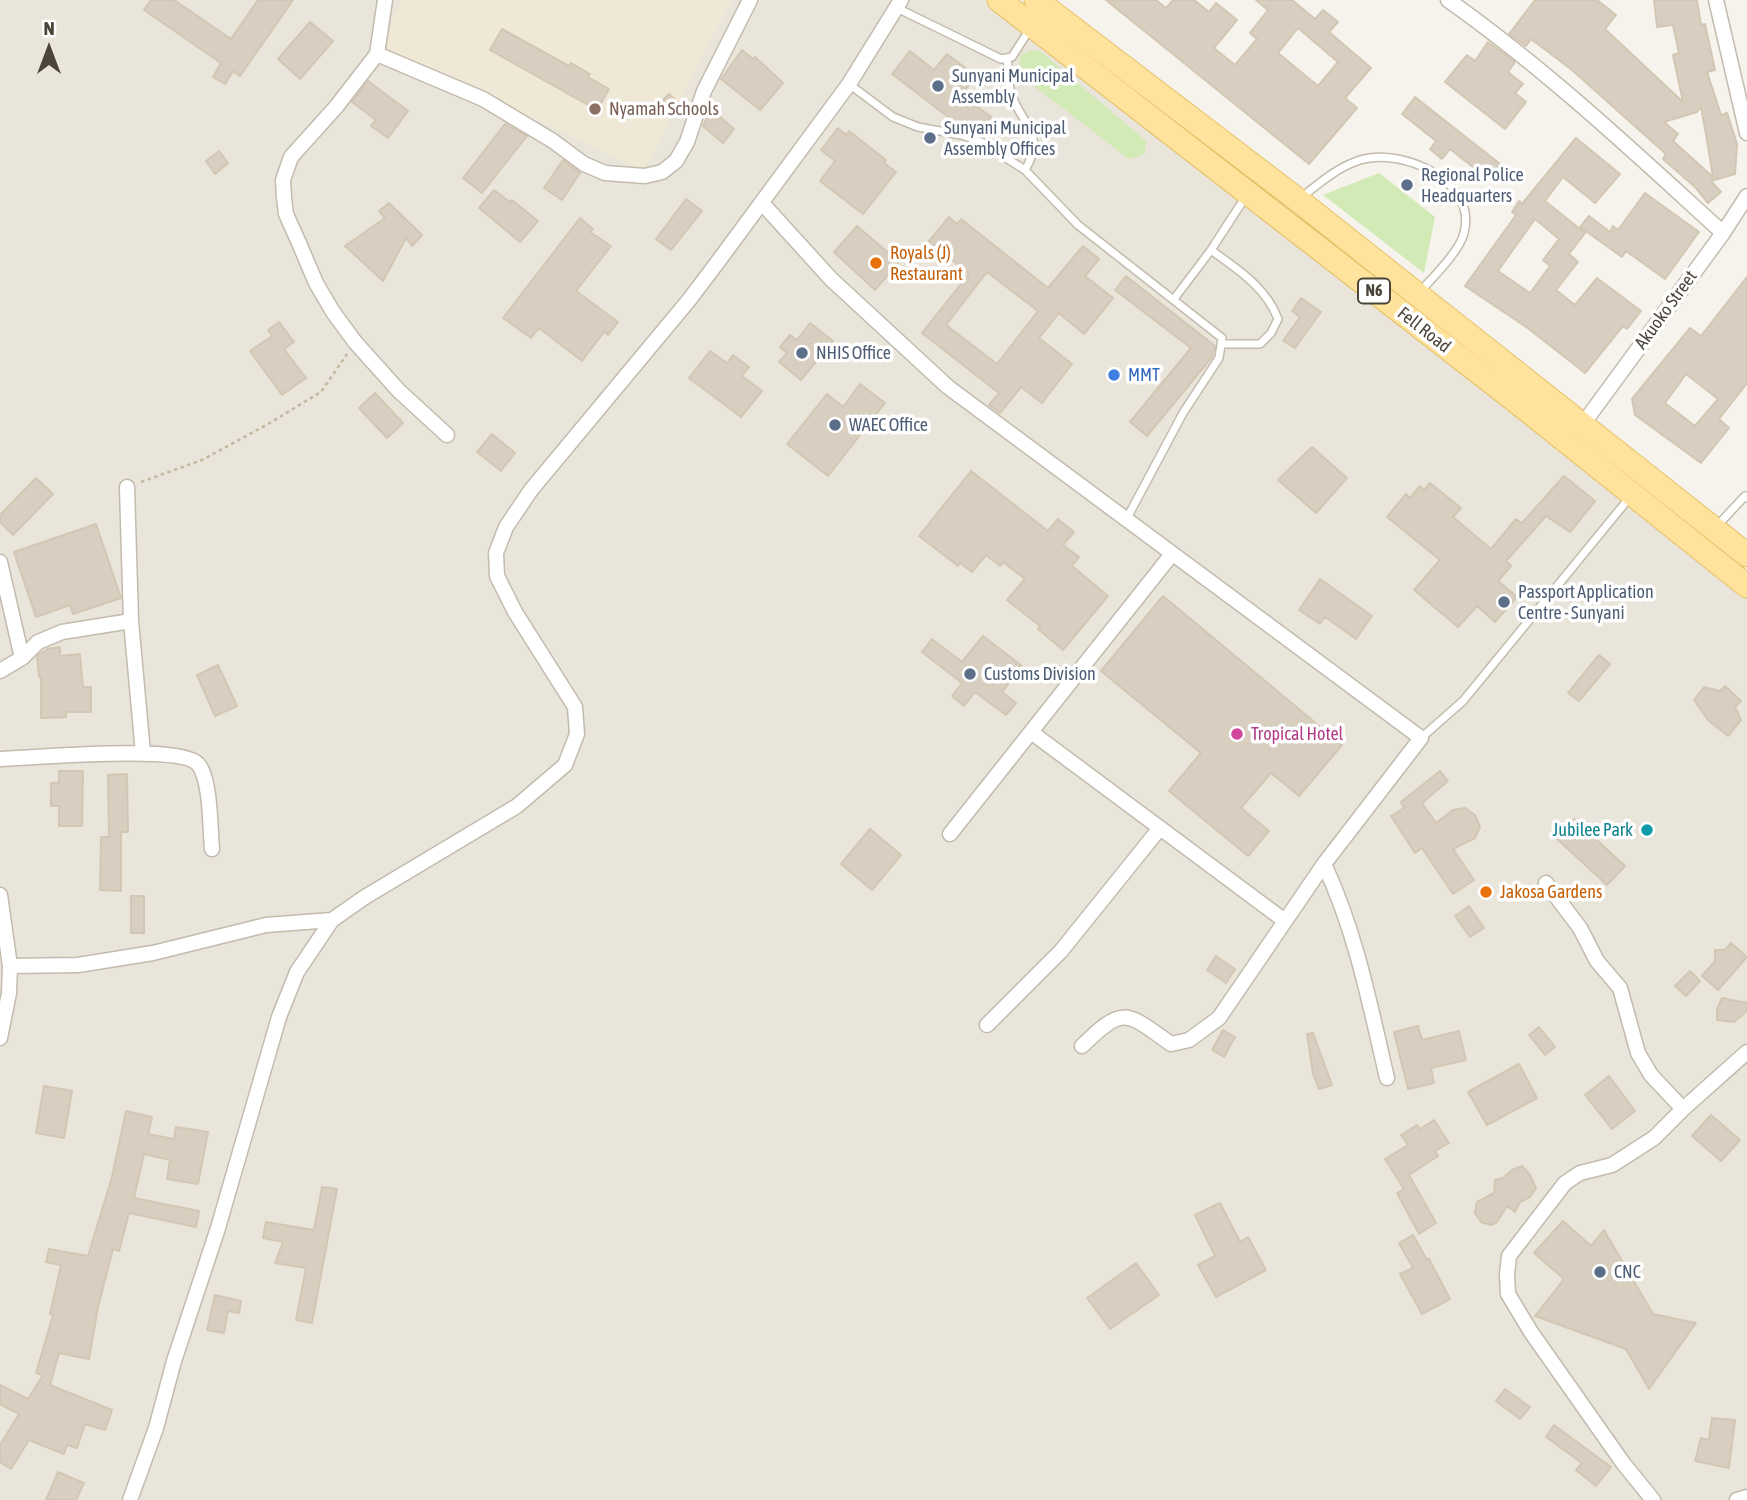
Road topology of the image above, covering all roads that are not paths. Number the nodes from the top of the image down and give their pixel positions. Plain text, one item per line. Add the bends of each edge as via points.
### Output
1 (385, 0) edge
2 (750, 0) edge
3 (999, 0) edge
4 (1036, 0) edge
5 (1448, 0) edge
6 (1716, 0) edge
7 (899, 4) edge
8 (1032, 26) junction
9 (377, 54) junction
10 (1007, 60) junction
11 (849, 84) junction
12 (1747, 133) edge
13 (1025, 170) junction
14 (1247, 193) junction
15 (1747, 195) edge
16 (1298, 200) junction
17 (762, 203) junction
18 (1723, 233) junction
19 (1210, 250) junction
20 (1418, 294) junction
21 (1174, 299) junction
22 (1223, 344) junction
23 (1583, 424) junction
24 (447, 435) dead end
25 (127, 487) road end
26 (1632, 494) junction
27 (1746, 495) edge
28 (1126, 520) junction
29 (1714, 529) junction
30 (1172, 554) junction
31 (1747, 555) edge
32 (0, 562) edge
33 (1746, 583) edge
34 (131, 621) junction
35 (22, 658) junction
36 (0, 671) edge
37 (1031, 732) junction
38 (1421, 738) junction
39 (143, 753) junction
40 (0, 759) edge
41 (1160, 828) junction
42 (950, 834) dead end
43 (212, 849) dead end
44 (1324, 864) junction
45 (1546, 883) dead end
46 (0, 900) edge
47 (331, 920) junction
48 (1285, 921) junction
49 (10, 966) junction
50 (987, 1025) dead end
51 (0, 1038) edge
52 (1082, 1046) dead end
53 (1747, 1052) edge
54 (1388, 1078) dead end
55 (1683, 1109) junction
56 (1747, 1497) edge
57 (130, 1500) edge
58 (1653, 1500) edge
59 (1737, 1500) edge

1 - 9 street
2 - 9 street via 704,91 676,161 662,173 645,176 605,173 584,164 483,99
3 - 8 main road, Fell Road / N6
4 - 16 main road, Fell Road / N6
5 - 18 street via 1574,98
6 - 12 street
7 - 10 lane
7 - 11 street
8 - 10 lane
8 - 14 main road, Fell Road / N6
9 - 24 street via 291,157 283,180 286,214 327,302 355,342
10 - 13 lane via 1011,94 1034,141
11 - 13 lane via 893,117 981,142
11 - 17 street
13 - 21 lane via 1078,225
14 - 19 lane
14 - 26 main road, Fell Road / N6
15 - 18 street, Akuoko Street
16 - 20 main road, Fell Road / N6
16 - 20 lane via 1325,178 1360,160 1387,156 1416,162 1450,185 1465,204 1464,233
17 - 28 street via 831,279 948,387
17 - 47 street via 690,300 531,490 506,527 496,553 497,576 515,612 575,707 577,734 565,765 517,806
18 - 23 street, Akuoko Street
19 - 21 lane
19 - 22 lane via 1260,288 1278,318 1260,344
20 - 23 main road, Fell Road / N6
21 - 22 lane via 1220,336
22 - 28 lane
23 - 29 main road, Fell Road / N6
25 - 34 street
26 - 33 main road, Fell Road / N6
26 - 38 lane via 1463,701
27 - 29 lane
28 - 30 street
29 - 31 main road, Fell Road / N6
30 - 37 street
30 - 38 street
32 - 35 street
34 - 35 street via 62,632 38,642
34 - 39 street
35 - 36 street
37 - 41 street
37 - 42 street
38 - 44 street
39 - 40 street
39 - 43 street via 182,756 199,765 205,776
41 - 48 street
41 - 50 street via 1061,951
44 - 48 street
44 - 54 street via 1356,948
45 - 55 street via 1620,988 1638,1054
46 - 49 street
47 - 49 street via 266,925 153,953 78,965
47 - 57 street via 297,972 279,1017 218,1228
48 - 52 street via 1219,1018 1189,1040 1171,1044 1140,1021 1121,1016 1106,1023
49 - 51 street
53 - 55 street
55 - 58 street via 1654,1138 1612,1165 1580,1173 1565,1183 1510,1256 1507,1275 1508,1294 1531,1332
56 - 59 street

